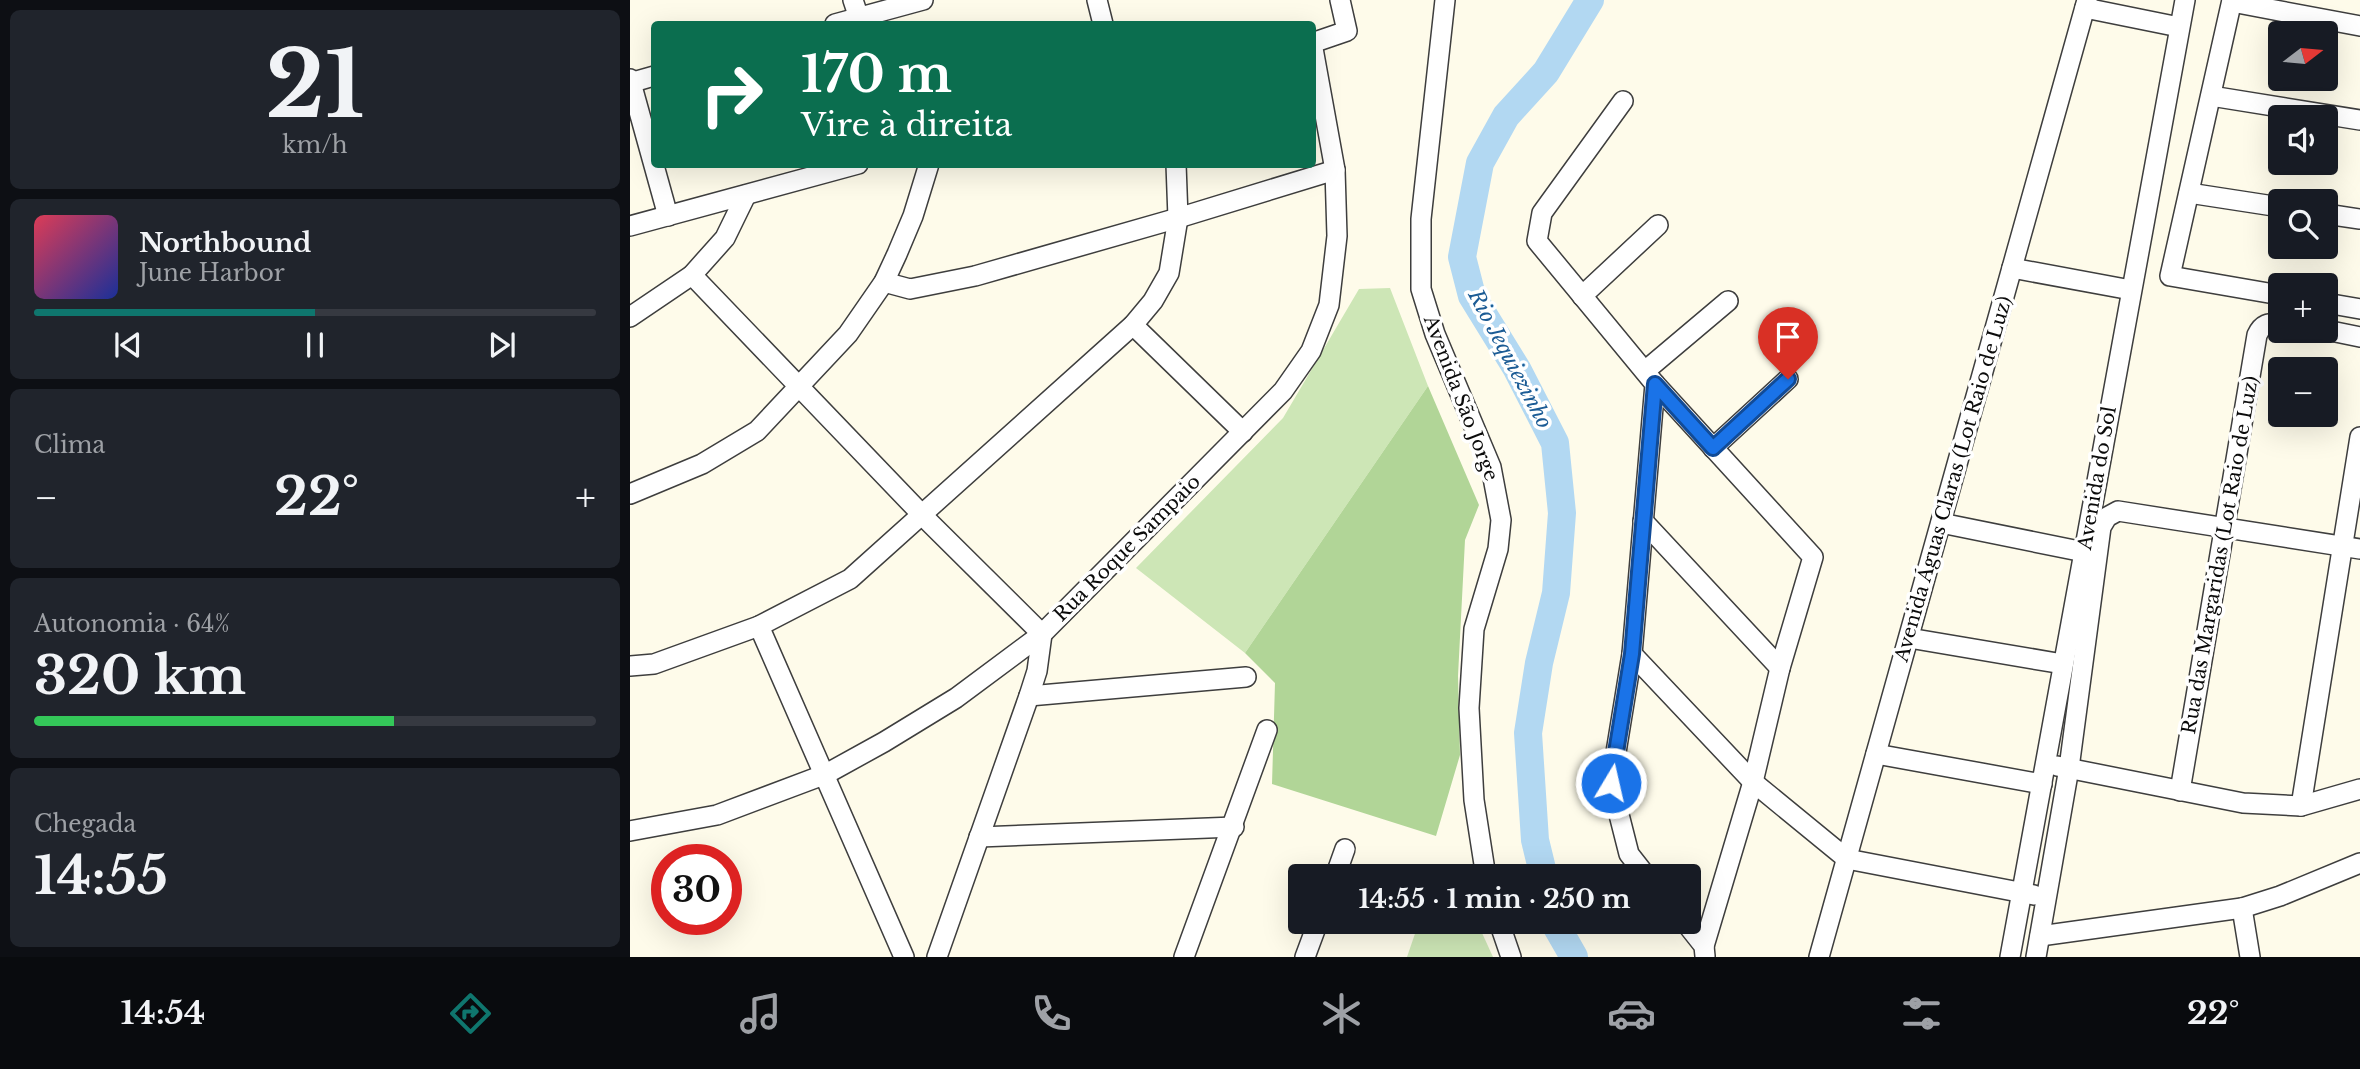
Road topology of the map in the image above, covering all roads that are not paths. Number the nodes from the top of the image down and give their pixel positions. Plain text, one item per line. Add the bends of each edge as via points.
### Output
1 (923, 0) edge
2 (1097, 0) edge
3 (1340, 0) edge
4 (1445, 0) edge
5 (2185, 0) edge
6 (2232, 1) edge
7 (2086, 4) edge
8 (858, 14) edge
9 (842, 21) edge
10 (1102, 21) edge
11 (2360, 26) edge
12 (2179, 27) junction
13 (1316, 42) edge
14 (1316, 65) edge
15 (651, 77) edge
16 (630, 81) edge
17 (2211, 96) junction
18 (1623, 101) dead end
19 (2360, 120) edge
20 (651, 158) edge
21 (654, 168) edge
22 (844, 168) edge
23 (928, 168) edge
24 (1176, 168) edge
25 (1335, 170) junction
26 (2189, 193) junction
27 (746, 195) junction
28 (2268, 205) edge
29 (667, 216) junction
30 (2338, 216) edge
31 (1178, 218) junction
32 (2360, 219) edge
33 (1658, 225) dead end
34 (630, 226) edge
35 (2012, 268) junction
36 (692, 275) junction
37 (884, 282) junction
38 (2131, 290) junction
39 (2268, 293) edge
40 (1582, 296) junction
41 (1728, 301) dead end
42 (2338, 305) edge
43 (2360, 309) edge
44 (630, 317) edge
45 (1133, 325) junction
46 (2268, 325) edge
47 (2338, 332) edge
48 (2360, 337) edge
49 (1650, 378) junction
50 (1788, 379) dead end
51 (799, 386) junction
52 (1243, 432) junction
53 (2360, 437) edge
54 (1713, 448) junction
55 (630, 494) edge
56 (923, 514) junction
57 (1643, 521) junction
58 (1941, 523) junction
59 (2225, 527) junction
60 (2351, 548) edge
61 (2091, 553) junction
62 (759, 626) junction
63 (1042, 634) junction
64 (1909, 638) junction
65 (1632, 654) junction
66 (2063, 664) junction
67 (630, 666) edge
68 (1780, 668) junction
69 (1246, 677) dead end
70 (1029, 696) junction
71 (1268, 730) dead end
72 (1876, 754) junction
73 (2069, 768) junction
74 (826, 774) junction
75 (2043, 774) junction
76 (1753, 782) junction
77 (2360, 789) edge
78 (2180, 791) junction
79 (2301, 806) junction
80 (1234, 827) junction
81 (630, 831) edge
82 (979, 837) junction
83 (1345, 849) dead end
84 (1847, 859) junction
85 (2360, 863) edge
86 (1340, 864) edge
87 (1484, 864) edge
88 (1637, 864) edge
89 (2022, 891) junction
90 (2046, 898) junction
91 (2242, 908) junction
92 (1314, 934) edge
93 (1503, 934) edge
94 (1693, 934) edge
95 (2040, 936) junction
96 (1705, 951) edge
97 (904, 957) edge
98 (937, 957) edge
99 (1184, 957) edge
100 (1305, 957) edge
101 (1511, 957) edge
102 (1819, 957) edge
103 (2010, 957) edge
104 (2036, 957) edge
105 (2250, 957) edge

1 - 8 street
2 - 10 street
3 - 13 street via 1348,32
4 - 87 street, Avenida São Jorge via 1421,219 1422,289 1435,334 1491,467 1501,520 1499,548 1474,629 1469,708 1474,800
5 - 12 street, Avenida do Sol
6 - 11 street
6 - 17 street
7 - 12 street
7 - 35 street, Avenida Águas Claras (Lot Raio de Luz)
8 - 9 street
12 - 38 street, Avenida do Sol
14 - 25 street, Rua Roque Sampaio
15 - 16 street
16 - 20 street
17 - 19 street
17 - 26 street
18 - 40 street via 1542,213 1537,241
21 - 29 street
22 - 27 street
23 - 37 street
24 - 31 street
25 - 31 street
25 - 52 street, Rua Roque Sampaio via 1337,236 1329,305 1311,351 1283,391
26 - 28 street
26 - 39 street via 2170,276
27 - 29 street
27 - 36 street via 725,238
29 - 34 street
30 - 32 street
31 - 37 street via 934,286 910,289
31 - 45 street via 1169,272
33 - 40 street
35 - 38 street
35 - 58 street, Avenida Águas Claras (Lot Raio de Luz)
36 - 44 street
36 - 51 street
37 - 51 street via 848,334
38 - 61 street, Avenida do Sol
40 - 49 street
41 - 49 street
42 - 43 street
45 - 52 street
45 - 56 street
46 - 59 street, Rua das Margaridas (Lot Raio de Luz) via 2258,335
47 - 48 street
49 - 54 street
49 - 57 street
50 - 54 street
51 - 55 street via 757,431 702,464
51 - 56 street
52 - 63 street, Rua Roque Sampaio
53 - 60 street
54 - 68 street via 1813,557
56 - 62 street via 850,579
56 - 63 street
57 - 65 street
57 - 68 street
58 - 61 street
58 - 64 street, Avenida Águas Claras (Lot Raio de Luz)
59 - 60 street
59 - 61 street via 2118,510 2107,517
59 - 78 street, Rua das Margaridas (Lot Raio de Luz)
60 - 79 street
61 - 66 street, Avenida do Sol
61 - 73 street, Avenida do Sol
62 - 67 street via 654,664
62 - 74 street
63 - 70 street
63 - 74 street, Rua Roque Sampaio via 956,698
64 - 66 street
64 - 72 street, Avenida Águas Claras (Lot Raio de Luz)
65 - 76 street
65 - 88 street via 1611,783 1629,854
66 - 75 street, Avenida do Sol
68 - 76 street
69 - 70 street
70 - 82 street
71 - 80 street
72 - 75 street
72 - 84 street, Avenida Águas Claras (Lot Raio de Luz)
73 - 75 street
73 - 78 street
73 - 90 street, Avenida do Sol
74 - 81 street, Rua Roque Sampaio via 717,815
74 - 97 street
75 - 89 street, Avenida do Sol
76 - 84 street
76 - 96 street
77 - 79 street
78 - 79 street via 2243,803
80 - 82 street
80 - 99 street
82 - 98 street
83 - 86 street
84 - 89 street
84 - 102 street, Avenida Águas Claras (Lot Raio de Luz)
85 - 91 street
89 - 90 street
89 - 103 street, Avenida do Sol
90 - 95 street, Avenida do Sol
91 - 95 street
91 - 105 street
92 - 100 street
93 - 101 street
94 - 96 street
95 - 104 street, Avenida do Sol

